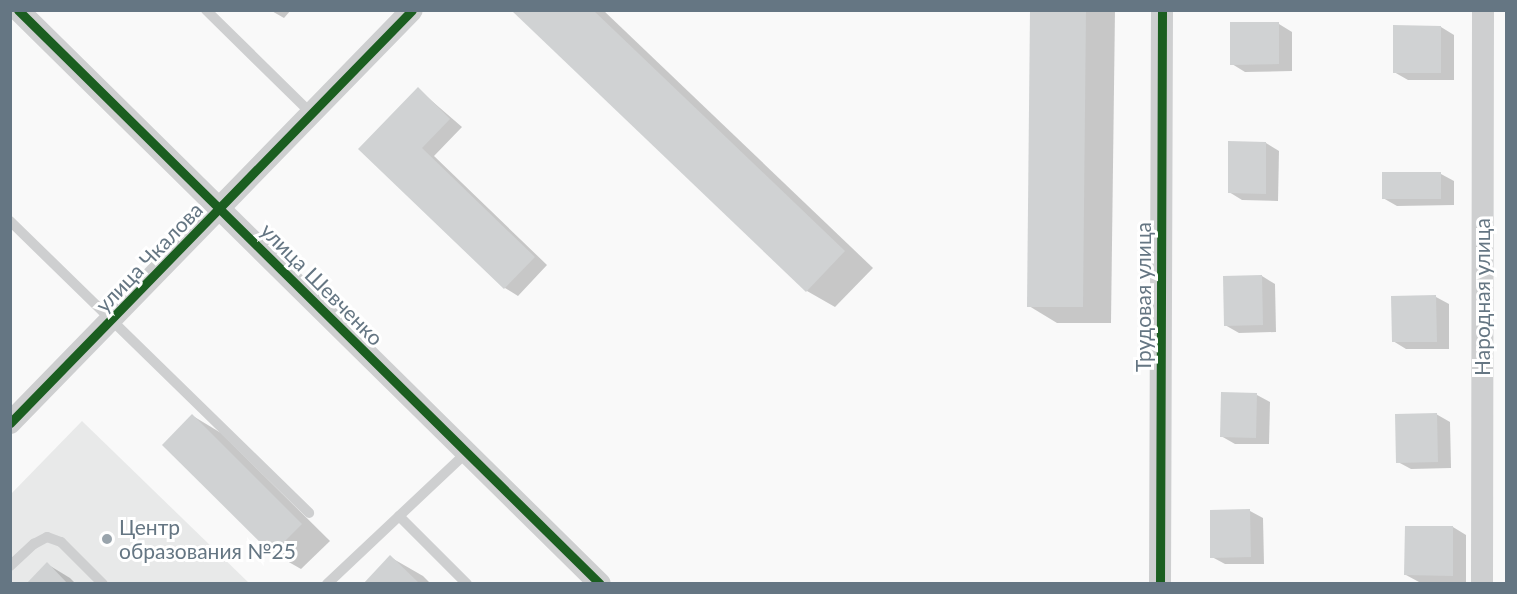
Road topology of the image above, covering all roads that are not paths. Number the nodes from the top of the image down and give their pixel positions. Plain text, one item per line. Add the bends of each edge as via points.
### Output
1 (18, 10) edge
2 (206, 10) edge
3 (412, 10) edge
4 (1162, 10) edge
5 (1483, 10) edge
6 (312, 114) junction
7 (221, 209) junction
8 (10, 221) edge
9 (112, 320) junction
10 (10, 423) edge
11 (467, 452) junction
12 (309, 513) dead end
13 (399, 516) junction
14 (10, 566) edge
15 (103, 584) edge
16 (327, 584) edge
17 (467, 584) edge
18 (600, 584) edge
19 (1160, 584) edge
20 (1482, 584) edge

1 - 7 street, улица Шевченко
2 - 6 lane
3 - 6 street, улица Чкалова
4 - 19 street, Трудовая улица
5 - 20 street, Народная улица
6 - 7 street, улица Чкалова
7 - 9 street, улица Чкалова
7 - 11 street, улица Шевченко
8 - 9 lane
9 - 10 street, улица Чкалова
9 - 12 lane
11 - 13 lane
11 - 18 street, улица Шевченко
13 - 16 lane
13 - 17 lane
14 - 15 lane via 33,544 47,537 61,542

